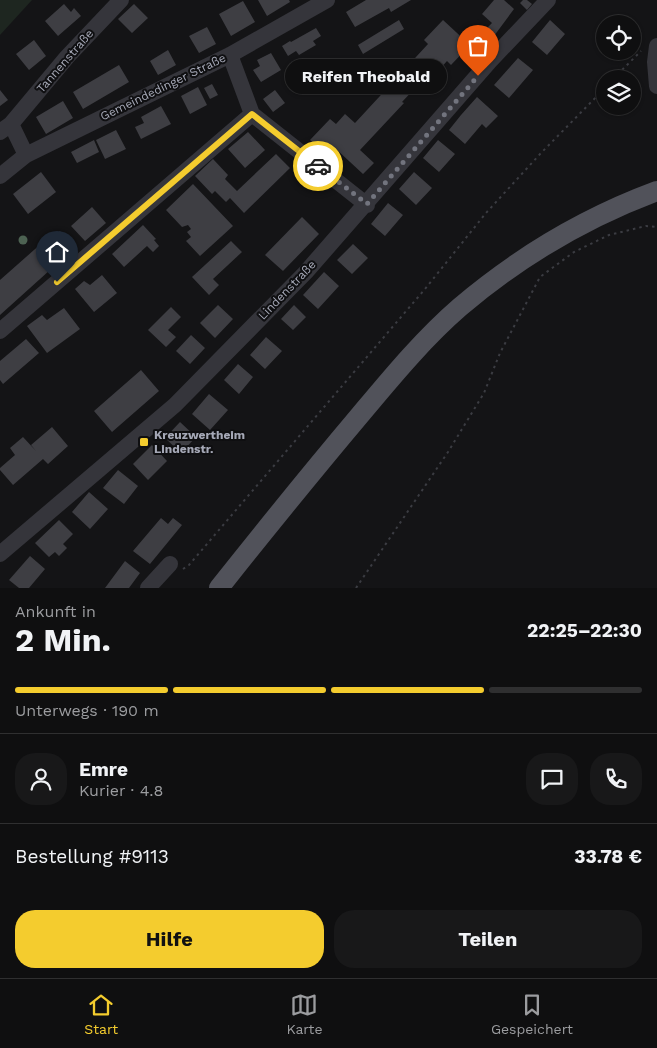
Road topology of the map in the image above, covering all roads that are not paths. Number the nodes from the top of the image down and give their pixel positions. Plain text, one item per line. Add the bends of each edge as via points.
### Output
1 (121, 0) edge
2 (327, 0) edge
3 (548, 0) edge
4 (656, 51) edge
5 (230, 55) junction
6 (657, 86) edge
7 (252, 114) junction
8 (6, 128) edge
9 (26, 154) junction
10 (0, 176) edge
11 (657, 191) edge
12 (367, 204) junction
13 (0, 332) edge
14 (0, 554) edge
15 (170, 564) road end
16 (148, 588) edge
17 (219, 588) edge

1 - 8 street, Tannenstraße
2 - 5 street, Gemeindedinger Straße
3 - 12 street, Lindenstraße via 490,61
4 - 6 street
5 - 7 street
5 - 9 street, Gemeindedinger Straße
7 - 12 street
7 - 13 street
8 - 9 street, Tannenstraße
9 - 10 street, Gemeindedinger Straße
11 - 17 main road via 626,202 563,234 522,259 459,308 393,376 292,495
12 - 14 street, Lindenstraße via 306,272 175,404
15 - 16 street

